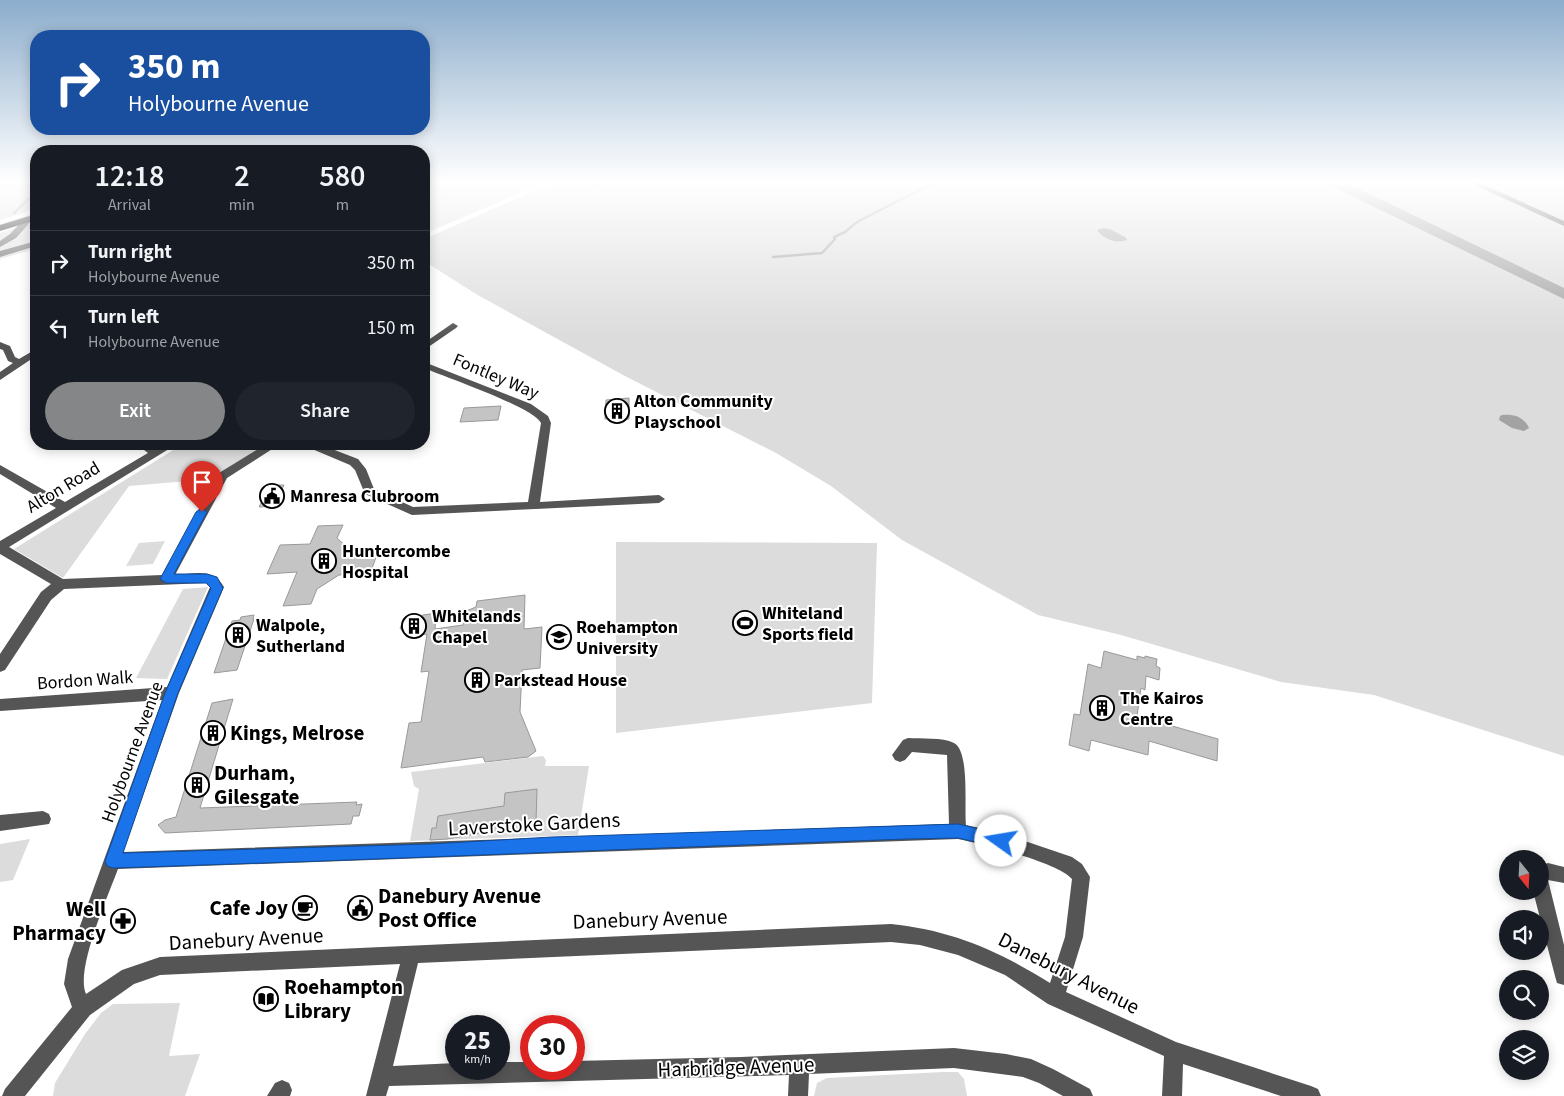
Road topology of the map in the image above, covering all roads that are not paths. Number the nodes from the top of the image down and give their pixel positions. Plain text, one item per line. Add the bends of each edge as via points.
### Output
1 (15, 234) edge
2 (0, 245) edge
3 (30, 245) edge
4 (30, 252) edge
5 (0, 254) edge
6 (0, 261) edge
7 (453, 326) dead end
8 (430, 343) edge
9 (0, 345) edge
10 (30, 356) edge
11 (20, 363) junction
12 (430, 367) edge
13 (0, 377) edge
14 (152, 450) edge
15 (160, 450) edge
16 (263, 450) edge
17 (324, 450) edge
18 (156, 452) junction
19 (0, 469) edge
20 (659, 499) dead end
21 (533, 506) junction
22 (64, 508) junction
23 (0, 547) edge
24 (166, 579) junction
25 (61, 584) junction
26 (0, 666) edge
27 (172, 693) junction
28 (0, 705) edge
29 (900, 755) dead end
30 (43, 818) dead end
31 (0, 823) edge
32 (958, 831) junction
33 (113, 861) junction
34 (1549, 871) edge
35 (1564, 875) edge
36 (1544, 900) edge
37 (411, 955) junction
38 (1564, 976) edge
39 (1056, 997) junction
40 (83, 1008) junction
41 (1174, 1051) junction
42 (800, 1065) junction
43 (382, 1076) junction
44 (12, 1096) edge
45 (376, 1096) edge
46 (798, 1096) edge
47 (1083, 1096) edge
48 (1172, 1096) edge
49 (1311, 1096) edge

1 - 2 street
3 - 5 street
4 - 6 street
7 - 8 street
9 - 11 street via 6,348 11,359
10 - 11 street
11 - 13 street
12 - 21 street, Fontley Way via 527,406 544,418 546,424
14 - 18 street
15 - 18 street, Alton Road
16 - 24 street via 223,476
17 - 21 street via 354,462 369,491 412,511
18 - 22 street, Alton Road
19 - 22 street
20 - 21 street
22 - 23 street, Alton Road
23 - 25 street, Holybourne Avenue
24 - 25 street, Holybourne Avenue
24 - 27 street, Holybourne Avenue via 207,578 217,588
25 - 26 street via 46,596
27 - 28 street, Bordon Walk
27 - 33 street, Holybourne Avenue
29 - 32 street via 908,745 949,748 954,752
30 - 31 street
32 - 33 street, Laverstoke Gardens
32 - 39 street, Laverstoke Gardens via 1001,841 1066,863 1079,872 1074,936
33 - 40 street, Holybourne Avenue via 72,976 73,987
34 - 35 street
36 - 38 street
37 - 39 street, Danebury Avenue via 891,933 959,946 999,963
37 - 40 street, Danebury Avenue via 160,966 129,977
37 - 43 street
39 - 41 street, Danebury Avenue
40 - 44 street, Danebury Avenue
41 - 48 street
41 - 49 street, Danebury Avenue
42 - 43 street, Harbridge Avenue
42 - 46 street
42 - 47 street, Harbridge Avenue via 954,1058 997,1062 1025,1068
43 - 45 street

